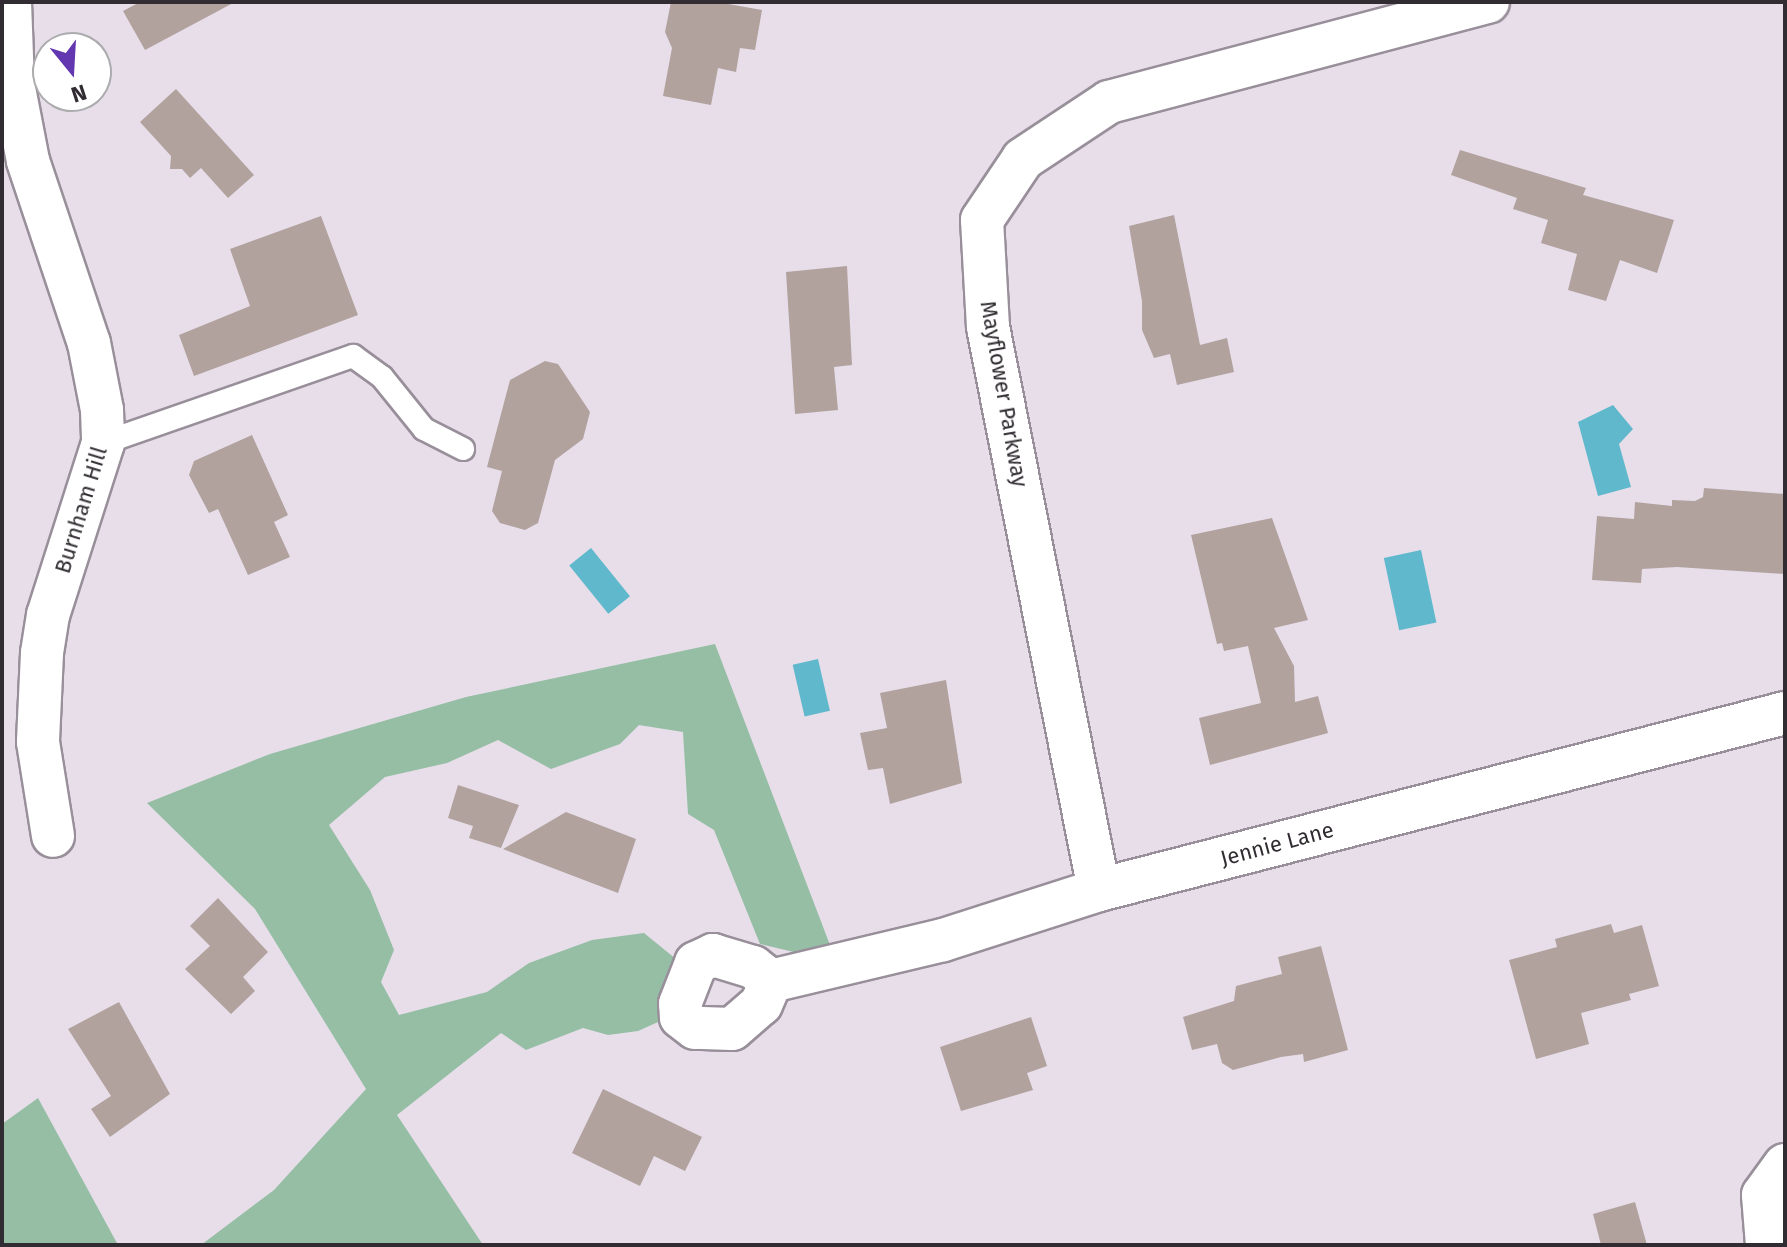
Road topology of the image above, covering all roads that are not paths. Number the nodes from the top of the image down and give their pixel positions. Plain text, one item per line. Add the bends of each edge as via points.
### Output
1 (10, 2) edge
2 (1488, 2) edge
3 (103, 443) junction
4 (463, 449) dead end
5 (1785, 713) edge
6 (53, 836) dead end
7 (1099, 890) junction
8 (771, 981) dead end
9 (1785, 1165) edge
10 (1767, 1245) edge

1 - 3 street, Burnham Hill via 13,83 28,161 89,343
2 - 7 street, Mayflower Parkway via 1109,102 1023,159 982,220 988,327
3 - 4 lane via 353,356 382,377 424,429
3 - 6 street, Burnham Hill via 48,615 42,653 38,742
5 - 7 street, Jennie Lane
7 - 8 street, Jennie Lane via 943,940
9 - 10 street via 1763,1195

